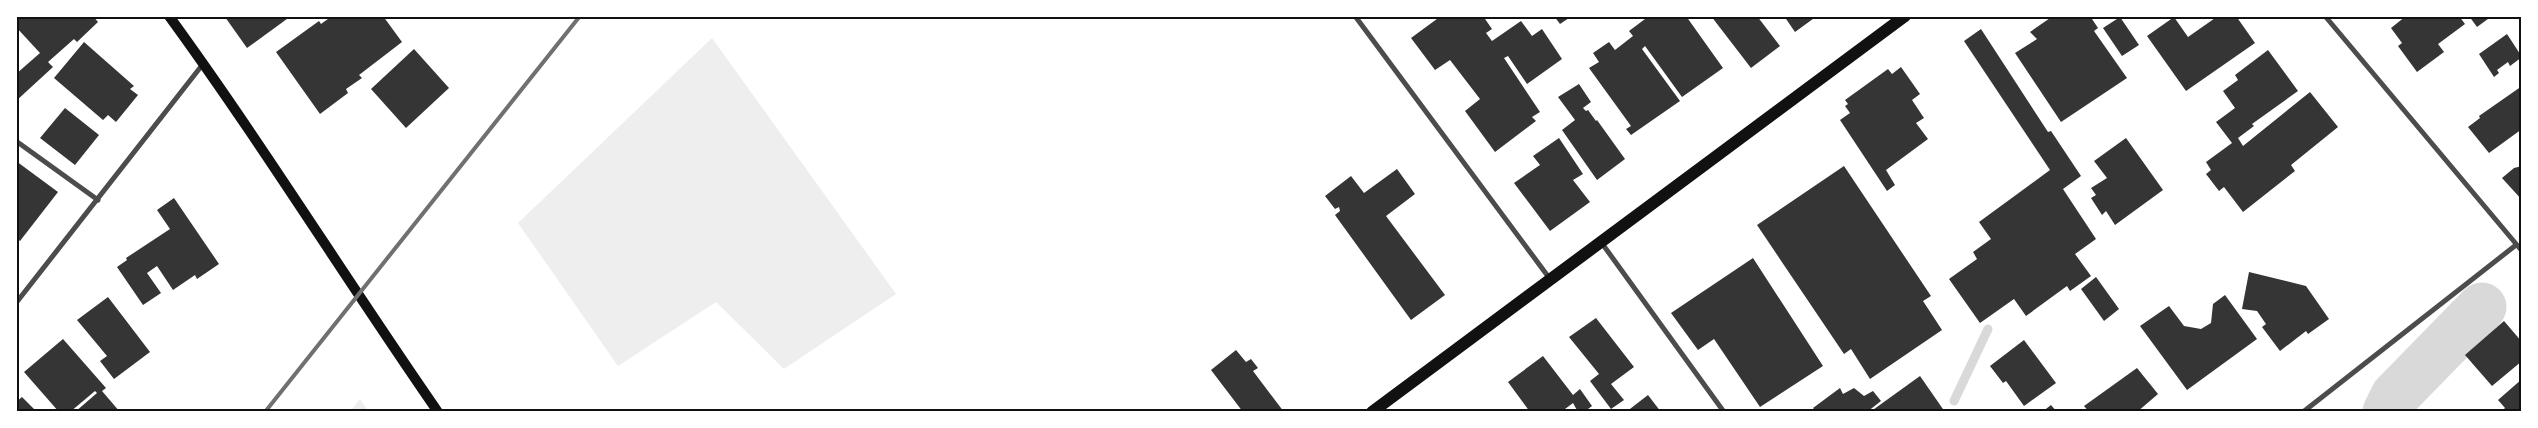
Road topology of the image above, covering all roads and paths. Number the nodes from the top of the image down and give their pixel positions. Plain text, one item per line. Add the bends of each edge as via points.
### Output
1 (168, 16) edge
2 (1354, 16) edge
3 (1905, 16) edge
4 (2325, 16) edge
5 (204, 64) junction
6 (16, 141) edge
7 (98, 200) junction
8 (1600, 242) junction
9 (2516, 245) junction
10 (2522, 251) edge
11 (1550, 279) junction
12 (16, 304) edge
13 (438, 412) edge
14 (1372, 412) edge
15 (1724, 412) edge
16 (2303, 412) edge

1 - 5 main road
2 - 11 street
3 - 8 main road
4 - 9 street
5 - 7 street
5 - 13 main road
6 - 7 street
7 - 12 street
8 - 11 main road
8 - 15 street
9 - 10 street
9 - 16 street
11 - 14 main road

